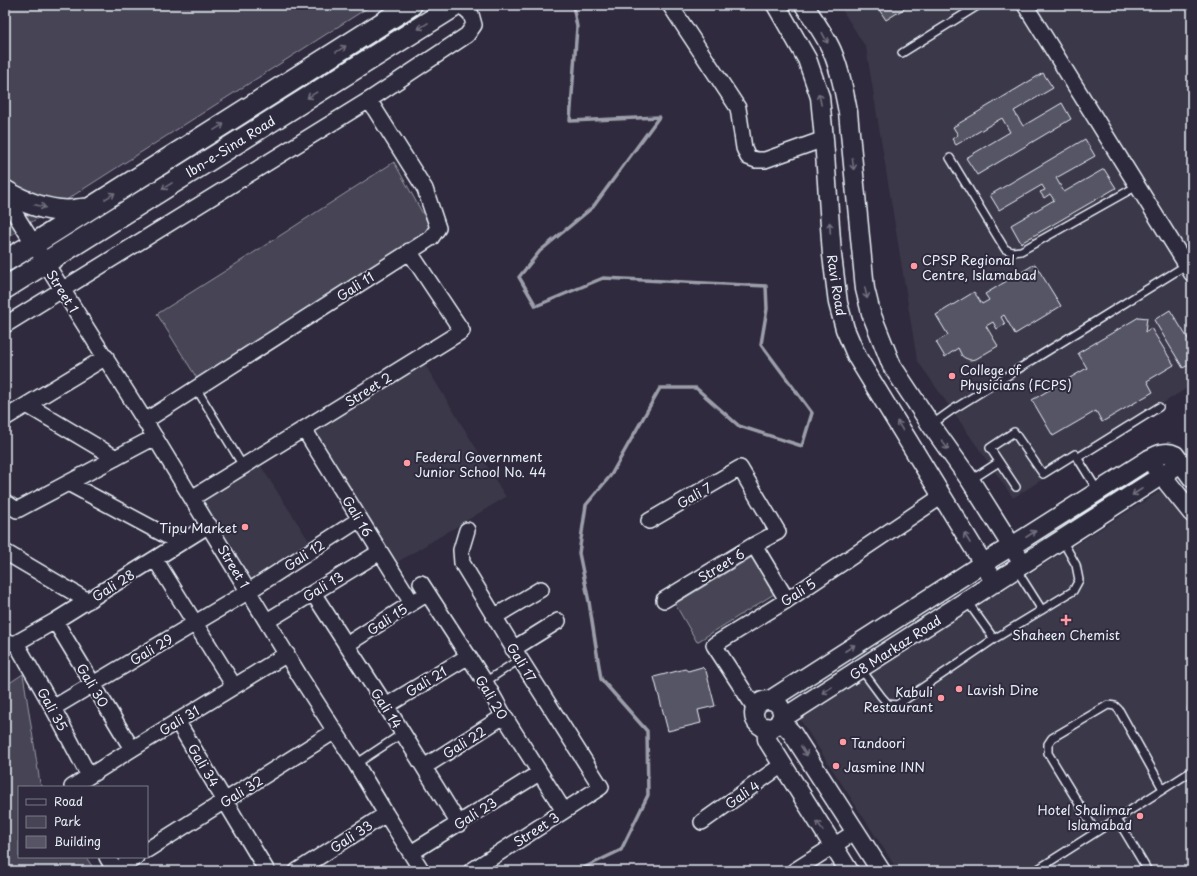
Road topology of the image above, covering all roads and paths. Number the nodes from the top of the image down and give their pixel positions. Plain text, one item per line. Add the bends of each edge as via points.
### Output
1 (411, 5) edge
2 (456, 5) edge
3 (461, 5) edge
4 (670, 5) edge
5 (776, 5) edge
6 (804, 5) edge
7 (978, 5) edge
8 (1025, 5) edge
9 (902, 53) dead end
10 (369, 100) junction
11 (824, 139) junction
12 (950, 158) dead end
13 (1137, 186) junction
14 (5, 191) edge
15 (5, 198) edge
16 (90, 209) junction
17 (34, 244) junction
18 (409, 251) junction
19 (5, 261) edge
20 (45, 262) junction
21 (1190, 267) edge
22 (5, 288) edge
23 (62, 289) junction
24 (5, 325) edge
25 (106, 357) junction
26 (196, 388) junction
27 (27, 405) junction
28 (1159, 407) dead end
29 (5, 418) edge
30 (145, 421) junction
31 (931, 425) junction
32 (304, 429) junction
33 (155, 437) junction
34 (116, 458) junction
35 (1077, 458) junction
36 (1149, 459) junction
37 (999, 462) junction
38 (1181, 463) junction
39 (243, 466) junction
40 (1163, 475) junction
41 (1192, 478) edge
42 (970, 480) junction
43 (68, 483) junction
44 (1016, 487) dead end
45 (1098, 491) junction
46 (942, 496) junction
47 (192, 498) junction
48 (9, 510) edge
49 (1192, 513) edge
50 (360, 519) junction
51 (649, 521) dead end
52 (209, 525) junction
53 (467, 530) dead end
54 (778, 532) joint
55 (1062, 540) junction
56 (180, 543) junction
57 (754, 545) junction
58 (1012, 546) junction
59 (5, 552) edge
60 (380, 552) junction
61 (155, 558) junction
62 (982, 564) junction
63 (1020, 567) junction
64 (994, 583) junction
65 (424, 588) joint
66 (541, 589) dead end
67 (249, 591) junction
68 (313, 593) junction
69 (664, 600) dead end
70 (787, 600) junction
71 (967, 600) junction
72 (88, 601) junction
73 (412, 603) junction
74 (1042, 610) junction
75 (494, 617) junction
76 (55, 621) junction
77 (267, 621) junction
78 (558, 621) dead end
79 (195, 622) junction
80 (994, 639) junction
81 (11, 643) edge
82 (346, 645) junction
83 (287, 654) junction
84 (516, 654) junction
85 (467, 657) junction
86 (861, 668) junction
87 (485, 682) junction
88 (93, 685) junction
89 (234, 686) junction
90 (763, 704) junction
91 (386, 706) junction
92 (53, 708) junction
93 (504, 716) junction
94 (177, 721) junction
95 (773, 724) junction
96 (335, 731) junction
97 (403, 733) junction
98 (132, 749) junction
99 (356, 764) junction
100 (782, 765) junction
101 (424, 767) junction
102 (1192, 771) edge
103 (539, 773) junction
104 (89, 776) junction
105 (74, 786) edge
106 (601, 787) joint
107 (1162, 789) junction
108 (225, 801) junction
109 (564, 810) junction
110 (386, 814) junction
111 (1117, 819) junction
112 (702, 822) dead end
113 (459, 824) junction
114 (855, 832) junction
115 (1096, 832) junction
116 (833, 846) junction
117 (148, 849) edge
118 (411, 853) junction
119 (108, 858) edge
120 (134, 858) edge
121 (115, 871) edge
122 (267, 871) edge
123 (297, 871) edge
124 (422, 871) edge
125 (471, 871) edge
126 (794, 871) edge
127 (849, 871) edge
128 (881, 871) edge
129 (1035, 871) edge
130 (1148, 871) edge

16 -> 1 main road, Ibn-e-Sina Road
2 -> 20 main road, Ibn-e-Sina Road
3 - 10 street via 471,14 474,25 467,35
4 - 11 street via 738,108 744,148 748,157 765,160
11 -> 5 street, Ravi Road via 820,97 807,59
6 -> 31 street, Ravi Road via 832,51 844,85 865,289 871,313 892,366
7 - 9 lane
8 - 13 street
10 - 18 street, Gali 11 via 425,189 438,228 431,238
10 - 23 street
46 -> 11 street, Ravi Road via 857,357 845,329 838,303 832,255
12 - 13 lane via 1005,249 1012,252 1021,251
13 - 21 street
14 -> 16 main road via 42,207 66,211
15 - 17 street, Street 1
16 - 17 main road, Ibn-e-Sina Road
17 - 19 main road, Ibn-e-Sina Road
17 - 20 street, Street 1
18 - 26 street, Gali 11
18 - 32 street, Street 2 via 462,331
20 - 22 main road, Ibn-e-Sina Road
20 - 23 street, Street 1
21 - 31 lane
23 - 24 street
23 - 25 street, Street 1
25 - 27 street
25 - 30 street, Street 1
26 - 30 street, Gali 11
26 - 39 lane
27 - 29 street
27 - 34 street
28 - 35 lane
30 - 33 street, Street 1
31 -> 42 street, Ravi Road
32 - 39 street, Street 2
32 - 50 street, Gali 16
33 - 34 street
33 - 47 street, Street 1
34 - 43 street
35 - 37 lane via 1075,454 1043,474 1014,432 990,448
35 - 45 lane
36 - 38 street, G8 Markaz Road via 1171,453
36 - 40 street
36 - 45 street, G8 Markaz Road
37 - 42 lane
37 - 44 lane
38 - 40 street, G8 Markaz Road
38 - 41 street, G8 Markaz Road
39 - 47 street, Street 2
40 - 49 street
40 -> 55 street, G8 Markaz Road
42 - 58 street, Ravi Road
43 - 48 street
43 - 56 street
58 -> 45 street, G8 Markaz Road
62 -> 46 street, Ravi Road
46 - 70 street, Gali 5
47 - 52 street, Street 1
50 - 60 street, Gali 16
50 - 67 street, Gali 12
51 - 54 street, Gali 7 via 740,468
52 - 56 street, Gali 28
52 - 67 street, Street 1
53 - 75 street, Gali 17 via 461,550 462,563
54 - 57 street, Street 6
55 - 63 street, G8 Markaz Road
55 - 74 lane via 1076,565 1079,580 1073,591
56 - 61 street, Gali 28
57 - 69 street, Street 6
57 - 70 street
58 - 62 street, G8 Markaz Road
58 - 63 street, Ravi Road
59 - 72 street
60 - 68 street, Gali 13
60 - 73 street, Gali 16
61 - 72 street, Gali 28
61 - 79 street
62 - 64 street, Ravi Road
90 -> 62 street, G8 Markaz Road
63 - 64 street, G8 Markaz Road
63 - 74 lane
64 - 71 street, G8 Markaz Road
65 - 73 street, Gali 15
65 - 85 street, Gali 20
66 - 75 street
67 - 77 street, Street 1
67 - 79 street, Gali 29
68 - 77 street, Gali 13
68 - 82 street, Gali 14
70 - 90 street, Gali 5 via 714,646
71 - 80 lane
71 - 86 street, G8 Markaz Road
72 - 76 street, Gali 28
73 - 82 street, Gali 15
74 - 80 lane
75 - 84 street, Gali 17
76 - 81 street, Gali 28
76 - 88 street, Gali 30
77 - 83 street, Street 1
78 - 84 street
79 - 88 street, Gali 29
79 - 89 street
80 - 86 lane via 897,705 888,704 880,696
81 - 92 street, Gali 35
82 - 91 street, Gali 14
83 - 89 street, Gali 31
83 - 96 street, Street 1
84 - 87 lane
84 - 106 street, Gali 17
85 - 87 street, Gali 20
85 - 91 street, Gali 21
86 -> 95 street, G8 Markaz Road
87 - 93 street, Gali 20
88 - 92 street, Gali 29
88 - 98 street, Gali 30
89 - 94 street, Gali 31
90 - 95 street via 754,717 756,722 760,725
90 - 95 street via 774,701 781,708 782,716
91 - 97 street, Gali 14
92 - 104 street, Gali 35
93 - 101 street, Gali 22
93 - 103 street, Gali 20
94 - 98 street, Gali 31
94 - 108 street, Gali 34
95 - 100 street via 767,739
95 -> 114 street via 790,729
96 - 99 street, Street 1
96 - 108 street, Gali 32
97 - 99 lane
97 - 101 street, Gali 14
98 - 104 street, Gali 31
99 - 110 street, Street 1
100 - 112 street, Gali 4
116 -> 100 street
101 - 113 street, Gali 14
102 - 107 lane
103 - 109 street, Gali 20
103 - 113 street, Gali 23
104 - 105 street, Gali 31
106 - 109 street, Street 3
107 - 111 lane
107 - 115 lane via 1115,706 1108,706 1052,738 1048,744 1048,753
108 - 117 street, Gali 32
108 - 122 street, Gali 34
109 - 125 street, Street 3
110 - 118 street, Street 1
110 - 123 street, Gali 33
111 - 115 lane
111 - 130 lane
113 - 118 street, Gali 23
114 - 116 street
114 - 128 street
115 - 129 lane
116 - 126 street
116 - 127 street
118 - 124 street, Street 1
119 - 121 street
120 - 121 street

